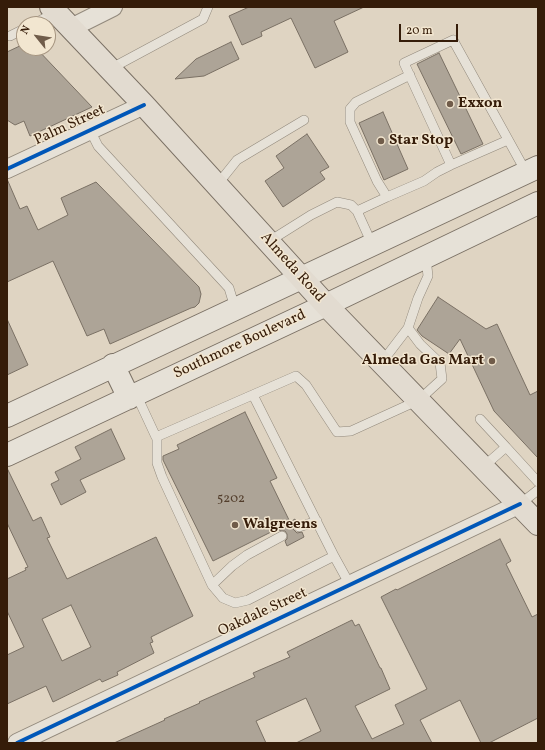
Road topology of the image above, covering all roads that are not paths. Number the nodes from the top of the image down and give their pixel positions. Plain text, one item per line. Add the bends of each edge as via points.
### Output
1 (113, 7) edge
2 (208, 7) edge
3 (59, 16) edge
4 (16, 33) edge
5 (10, 36) dead end
6 (110, 69) junction
7 (410, 75) junction
8 (144, 105) junction
9 (304, 120) dead end
10 (90, 130) junction
11 (508, 140) junction
12 (451, 165) junction
13 (7, 168) edge
14 (532, 170) edge
15 (217, 185) junction
16 (387, 197) junction
17 (538, 203) edge
18 (357, 210) junction
19 (268, 242) junction
20 (372, 244) junction
21 (426, 257) junction
22 (301, 277) junction
23 (326, 305) junction
24 (235, 308) junction
25 (408, 328) junction
26 (382, 362) junction
27 (113, 365) junction
28 (253, 395) junction
29 (133, 396) junction
30 (419, 400) junction
31 (7, 416) edge
32 (480, 419) dead end
33 (157, 437) junction
34 (506, 447) junction
35 (7, 456) edge
36 (483, 467) junction
37 (538, 482) edge
38 (538, 490) edge
39 (520, 504) junction
40 (317, 521) junction
41 (538, 524) edge
42 (299, 527) dead end
43 (282, 536) dead end
44 (334, 556) junction
45 (212, 585) junction
46 (350, 585) junction
47 (17, 743) edge

1 - 3 street
2 - 6 lane via 203,19
3 - 6 main road, Almeda Road
4 - 5 lane
6 - 8 main road, Almeda Road
7 - 11 lane via 404,63 453,40
7 - 12 lane
7 - 16 lane via 356,102 350,109 350,122
8 - 10 street, Palm Street
8 - 15 main road, Almeda Road
9 - 15 lane via 237,160
10 - 13 street, Palm Street
10 - 24 lane via 98,146 229,288
11 - 12 lane
11 - 14 lane
12 - 16 lane via 424,181
14 - 20 main road
15 - 19 main road, Almeda Road
16 - 18 lane
17 - 21 main road, Southmore Boulevard
18 - 19 lane via 351,205 337,202
18 - 20 lane
19 - 22 main road, Almeda Road
20 - 22 main road
21 - 23 main road, Southmore Boulevard
21 - 25 lane via 428,276
22 - 23 main road, Almeda Road
22 - 24 main road
23 - 26 main road, Almeda Road
23 - 29 main road, Southmore Boulevard
24 - 27 main road
25 - 26 lane
25 - 30 lane via 440,363 442,379
26 - 30 main road, Almeda Road
27 - 29 main road
27 - 31 main road
28 - 30 lane via 296,376 306,384 337,432 351,430
28 - 33 lane
28 - 40 lane
29 - 33 lane
29 - 35 main road, Southmore Boulevard
30 - 36 main road, Almeda Road
32 - 34 lane
33 - 45 lane via 157,463 162,477
34 - 36 lane
34 - 37 lane
36 - 39 main road, Almeda Road
38 - 39 lane
39 - 41 main road, Almeda Road
39 - 46 street, Oakdale Street
40 - 42 lane
40 - 44 lane
43 - 45 lane via 247,555
44 - 45 lane via 248,600 235,602 223,598
44 - 46 lane
46 - 47 street, Oakdale Street

